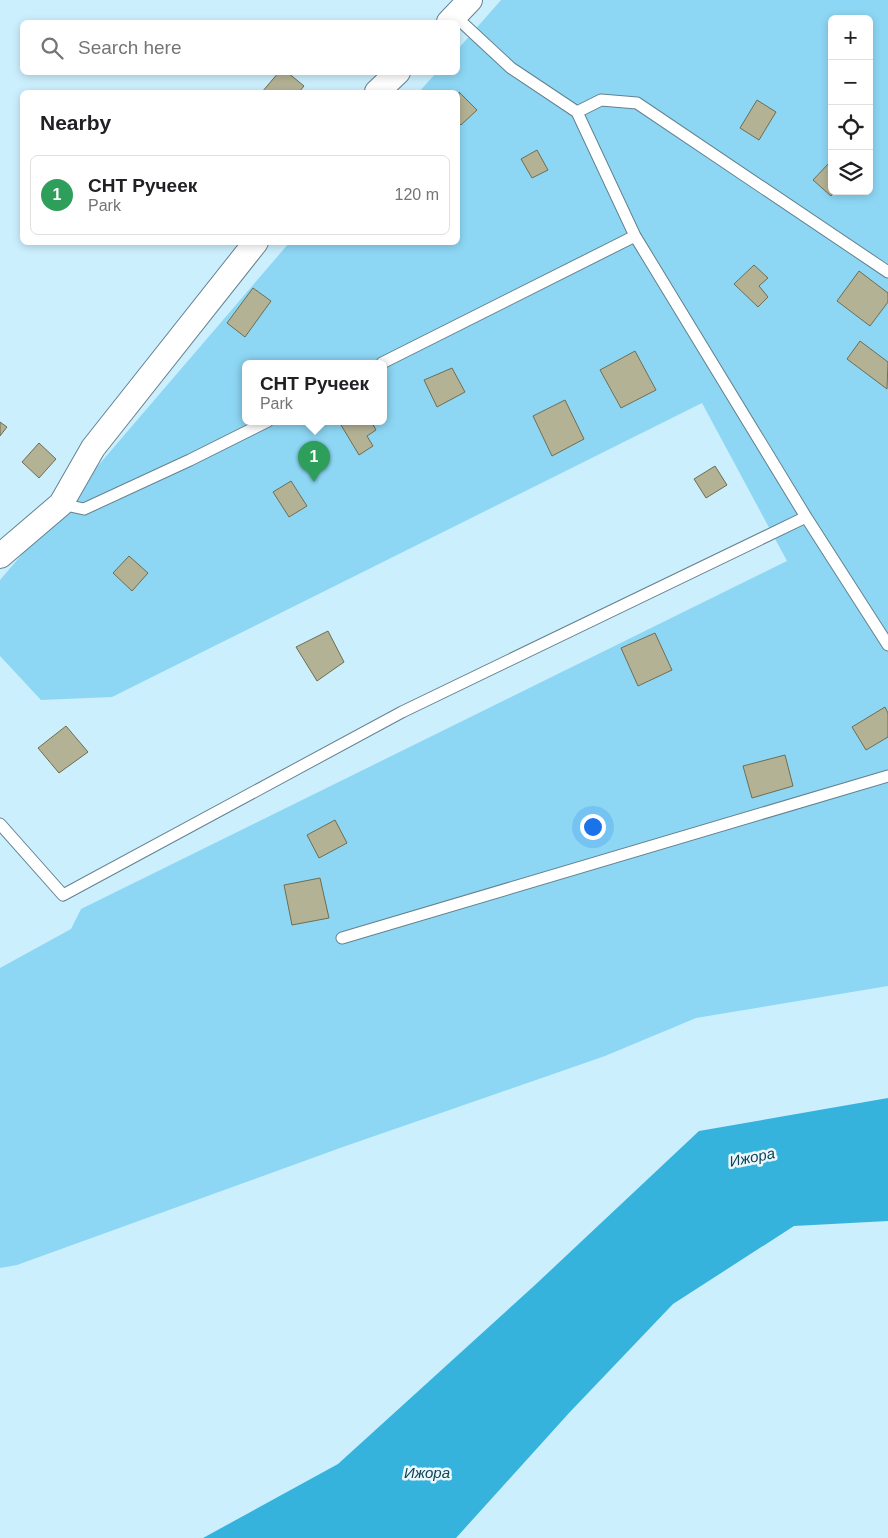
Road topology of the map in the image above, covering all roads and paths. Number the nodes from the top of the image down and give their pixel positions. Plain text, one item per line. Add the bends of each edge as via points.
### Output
1 (458, 13) edge
2 (395, 75) edge
3 (379, 90) edge
4 (577, 112) junction
5 (635, 236) junction
6 (254, 245) edge
7 (888, 272) edge
8 (387, 360) edge
9 (260, 425) edge
10 (61, 504) junction
11 (806, 516) junction
12 (0, 556) edge
13 (888, 645) edge
14 (888, 776) edge
15 (0, 824) edge
16 (342, 938) dead end

1 - 4 lane via 510,68
2 - 3 street
4 - 5 lane
4 - 7 lane via 601,100 637,102
5 - 8 lane
5 - 11 lane
6 - 10 street via 93,448
9 - 10 lane via 84,509
10 - 12 street
11 - 13 lane
11 - 15 lane via 402,712 63,896
14 - 16 lane

